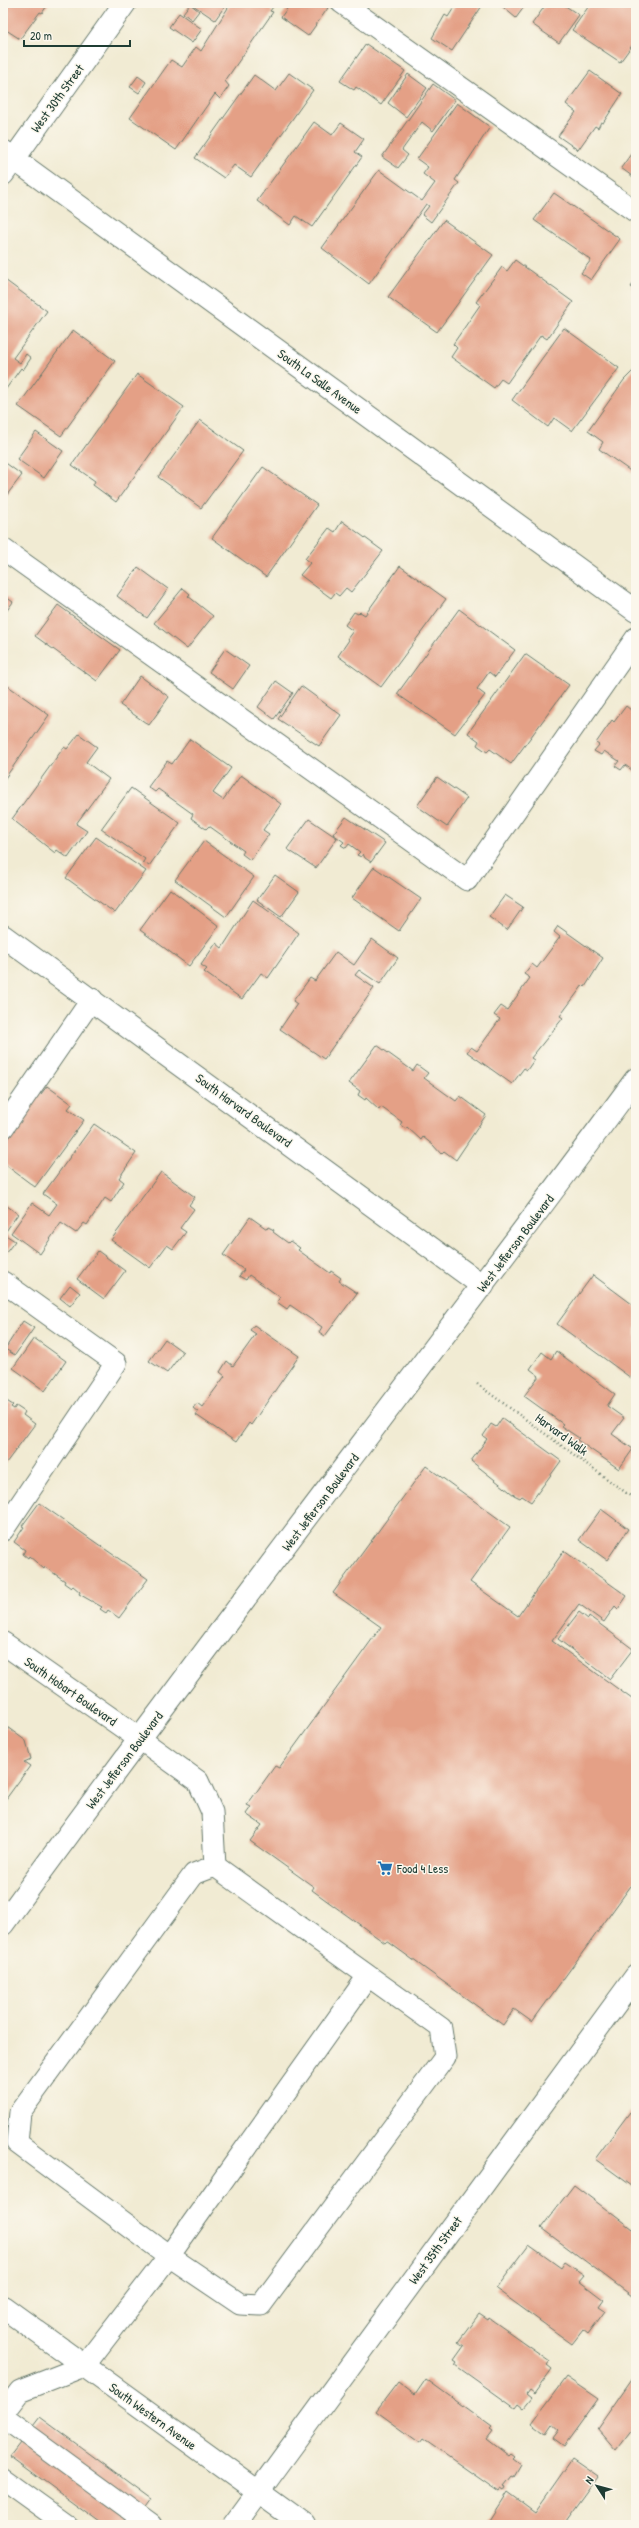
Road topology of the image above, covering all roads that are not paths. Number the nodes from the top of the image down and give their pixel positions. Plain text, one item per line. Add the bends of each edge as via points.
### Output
1 (126, 3) edge
2 (342, 3) edge
3 (7, 161) edge
4 (636, 212) edge
5 (3, 549) edge
6 (636, 611) edge
7 (636, 638) edge
8 (3, 936) edge
9 (92, 999) junction
10 (636, 1079) edge
11 (3, 1128) edge
12 (3, 1282) edge
13 (483, 1286) junction
14 (3, 1530) edge
15 (3, 1643) edge
16 (140, 1739) junction
17 (215, 1866) junction
18 (3, 1924) edge
19 (368, 1976) junction
20 (636, 1976) edge
21 (169, 2256) junction
22 (5, 2312) edge
23 (84, 2366) junction
24 (3, 2413) edge
25 (3, 2417) edge
26 (258, 2492) junction
27 (151, 2525) edge
28 (234, 2525) edge
29 (304, 2525) edge

1 - 3 street, West 30th Street
2 - 4 lane
3 - 6 street, South La Salle Avenue
5 - 7 lane via 467,880
8 - 9 street, South Harvard Boulevard
9 - 11 lane
9 - 13 street, South Harvard Boulevard
10 - 13 street, West Jefferson Boulevard
12 - 14 lane via 116,1363
13 - 16 street, West Jefferson Boulevard
15 - 16 street, South Hobart Boulevard
16 - 17 lane via 198,1781 212,1812
16 - 18 street, West Jefferson Boulevard
17 - 19 lane
17 - 21 lane via 194,1874 20,2112 17,2143
19 - 21 lane
19 - 21 lane via 441,2028 445,2057 261,2305 240,2304
20 - 26 street, West 35th Street
21 - 23 lane
22 - 23 street, South Western Avenue
23 - 24 lane via 20,2391
23 - 26 street, South Western Avenue
25 - 27 lane
26 - 28 street, West 35th Street
26 - 29 street, South Western Avenue

